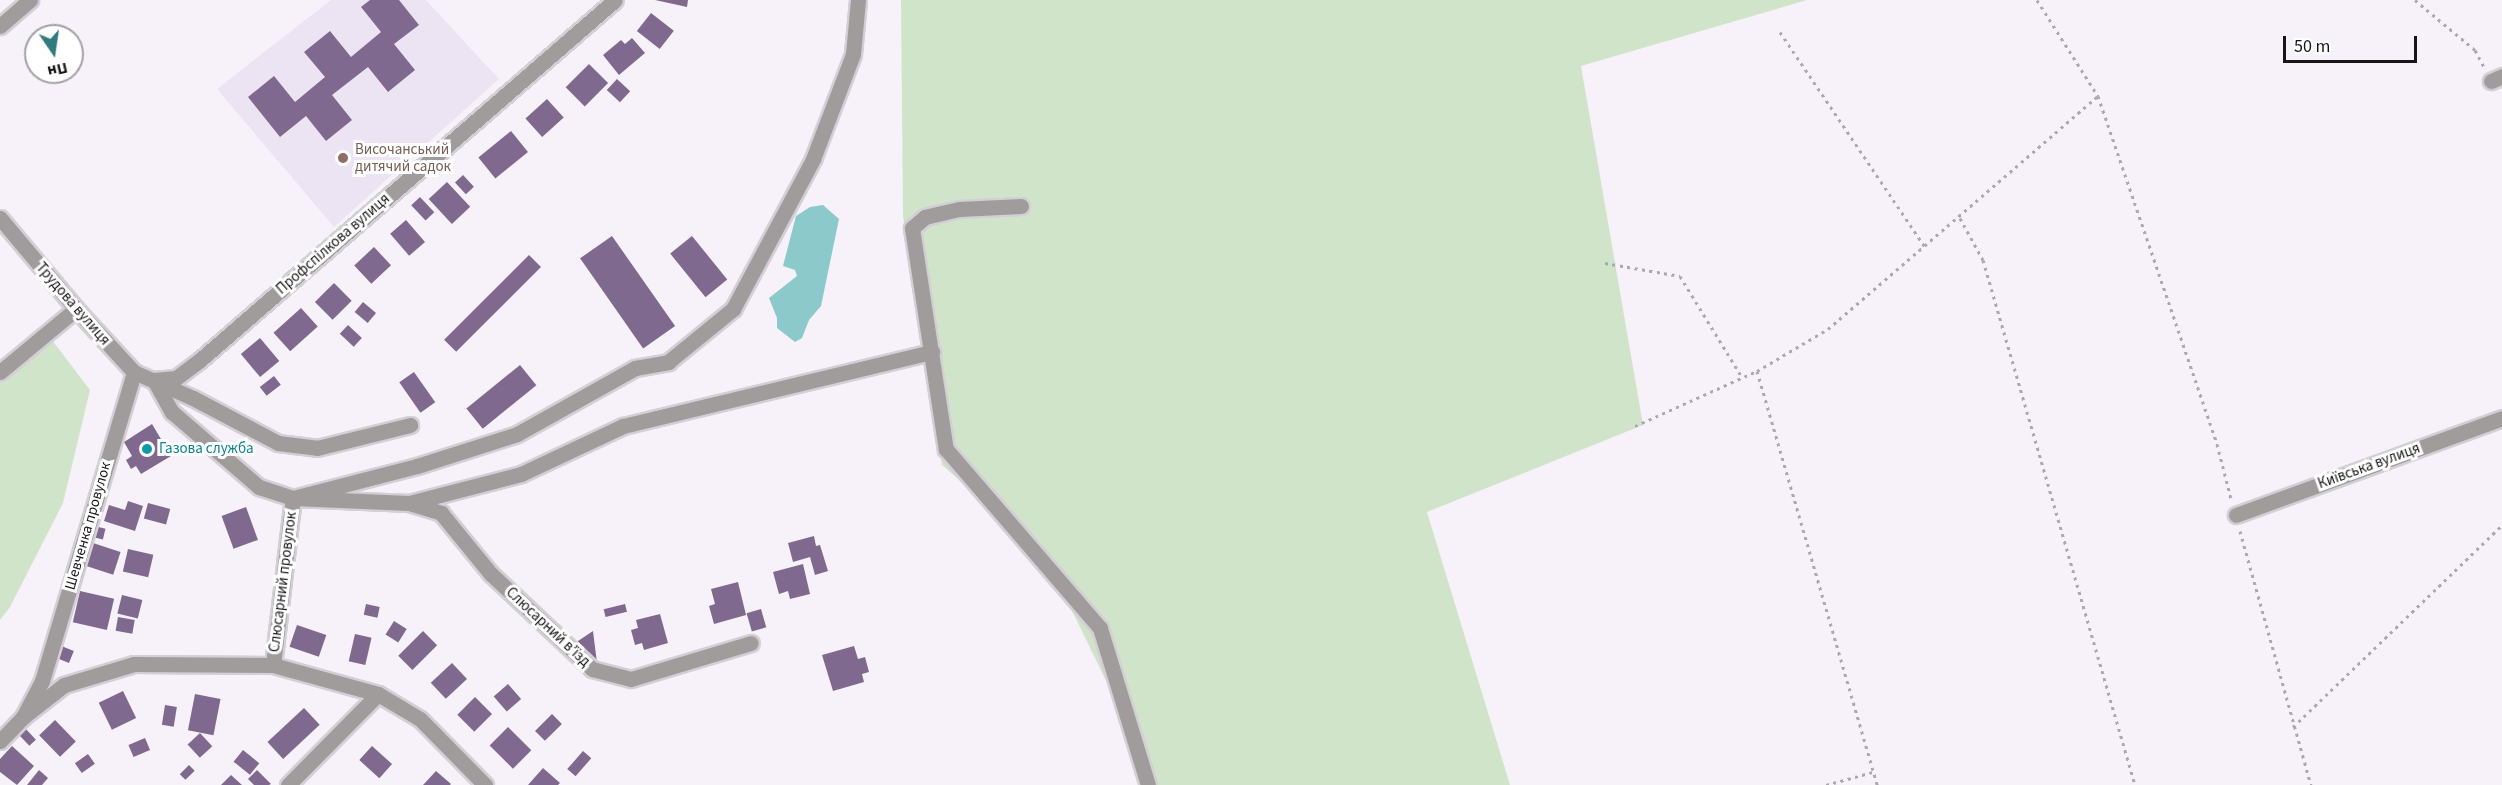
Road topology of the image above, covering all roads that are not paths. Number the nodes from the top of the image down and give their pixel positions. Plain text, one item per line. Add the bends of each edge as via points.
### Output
1 (30, 0) edge
2 (615, 0) edge
3 (858, 0) edge
4 (0, 26) edge
5 (1021, 206) dead end
6 (0, 218) edge
7 (76, 309) junction
8 (932, 352) junction
9 (0, 372) edge
10 (134, 372) junction
11 (154, 380) junction
12 (2502, 418) edge
13 (410, 425) dead end
14 (293, 498) junction
15 (409, 503) junction
16 (2236, 515) road end
17 (751, 643) dead end
18 (273, 665) junction
19 (378, 694) junction
20 (23, 717) junction
21 (0, 741) edge
22 (288, 785) edge
23 (485, 785) edge
24 (1148, 785) edge

1 - 4 street
2 - 11 street, Профспілкова вулиця via 200,360 176,378
3 - 14 street via 853,54 813,159 733,309 668,362 635,368 517,434 417,466
5 - 8 street via 959,209 925,217 912,228
6 - 7 street, Трудова вулиця
7 - 9 street
7 - 10 street, Трудова вулиця
8 - 15 street via 623,426 521,474
8 - 24 street via 946,449 1100,628
10 - 11 street, Трудова вулиця
10 - 20 street, Шевченка провулок via 42,681
11 - 13 street, Трудова вулиця via 278,443 317,448
11 - 14 street via 172,412 259,487
12 - 16 street, Київська вулиця
14 - 15 street
14 - 18 street, Слюсарний провулок
15 - 17 street, Слюсарний в’їзд via 441,513 491,574 592,669 631,679
18 - 19 street, Слюсарний провулок
18 - 20 street, Слюсарний провулок via 134,664 64,685
19 - 22 street
19 - 23 street, Слюсарний провулок via 420,719
20 - 21 street

